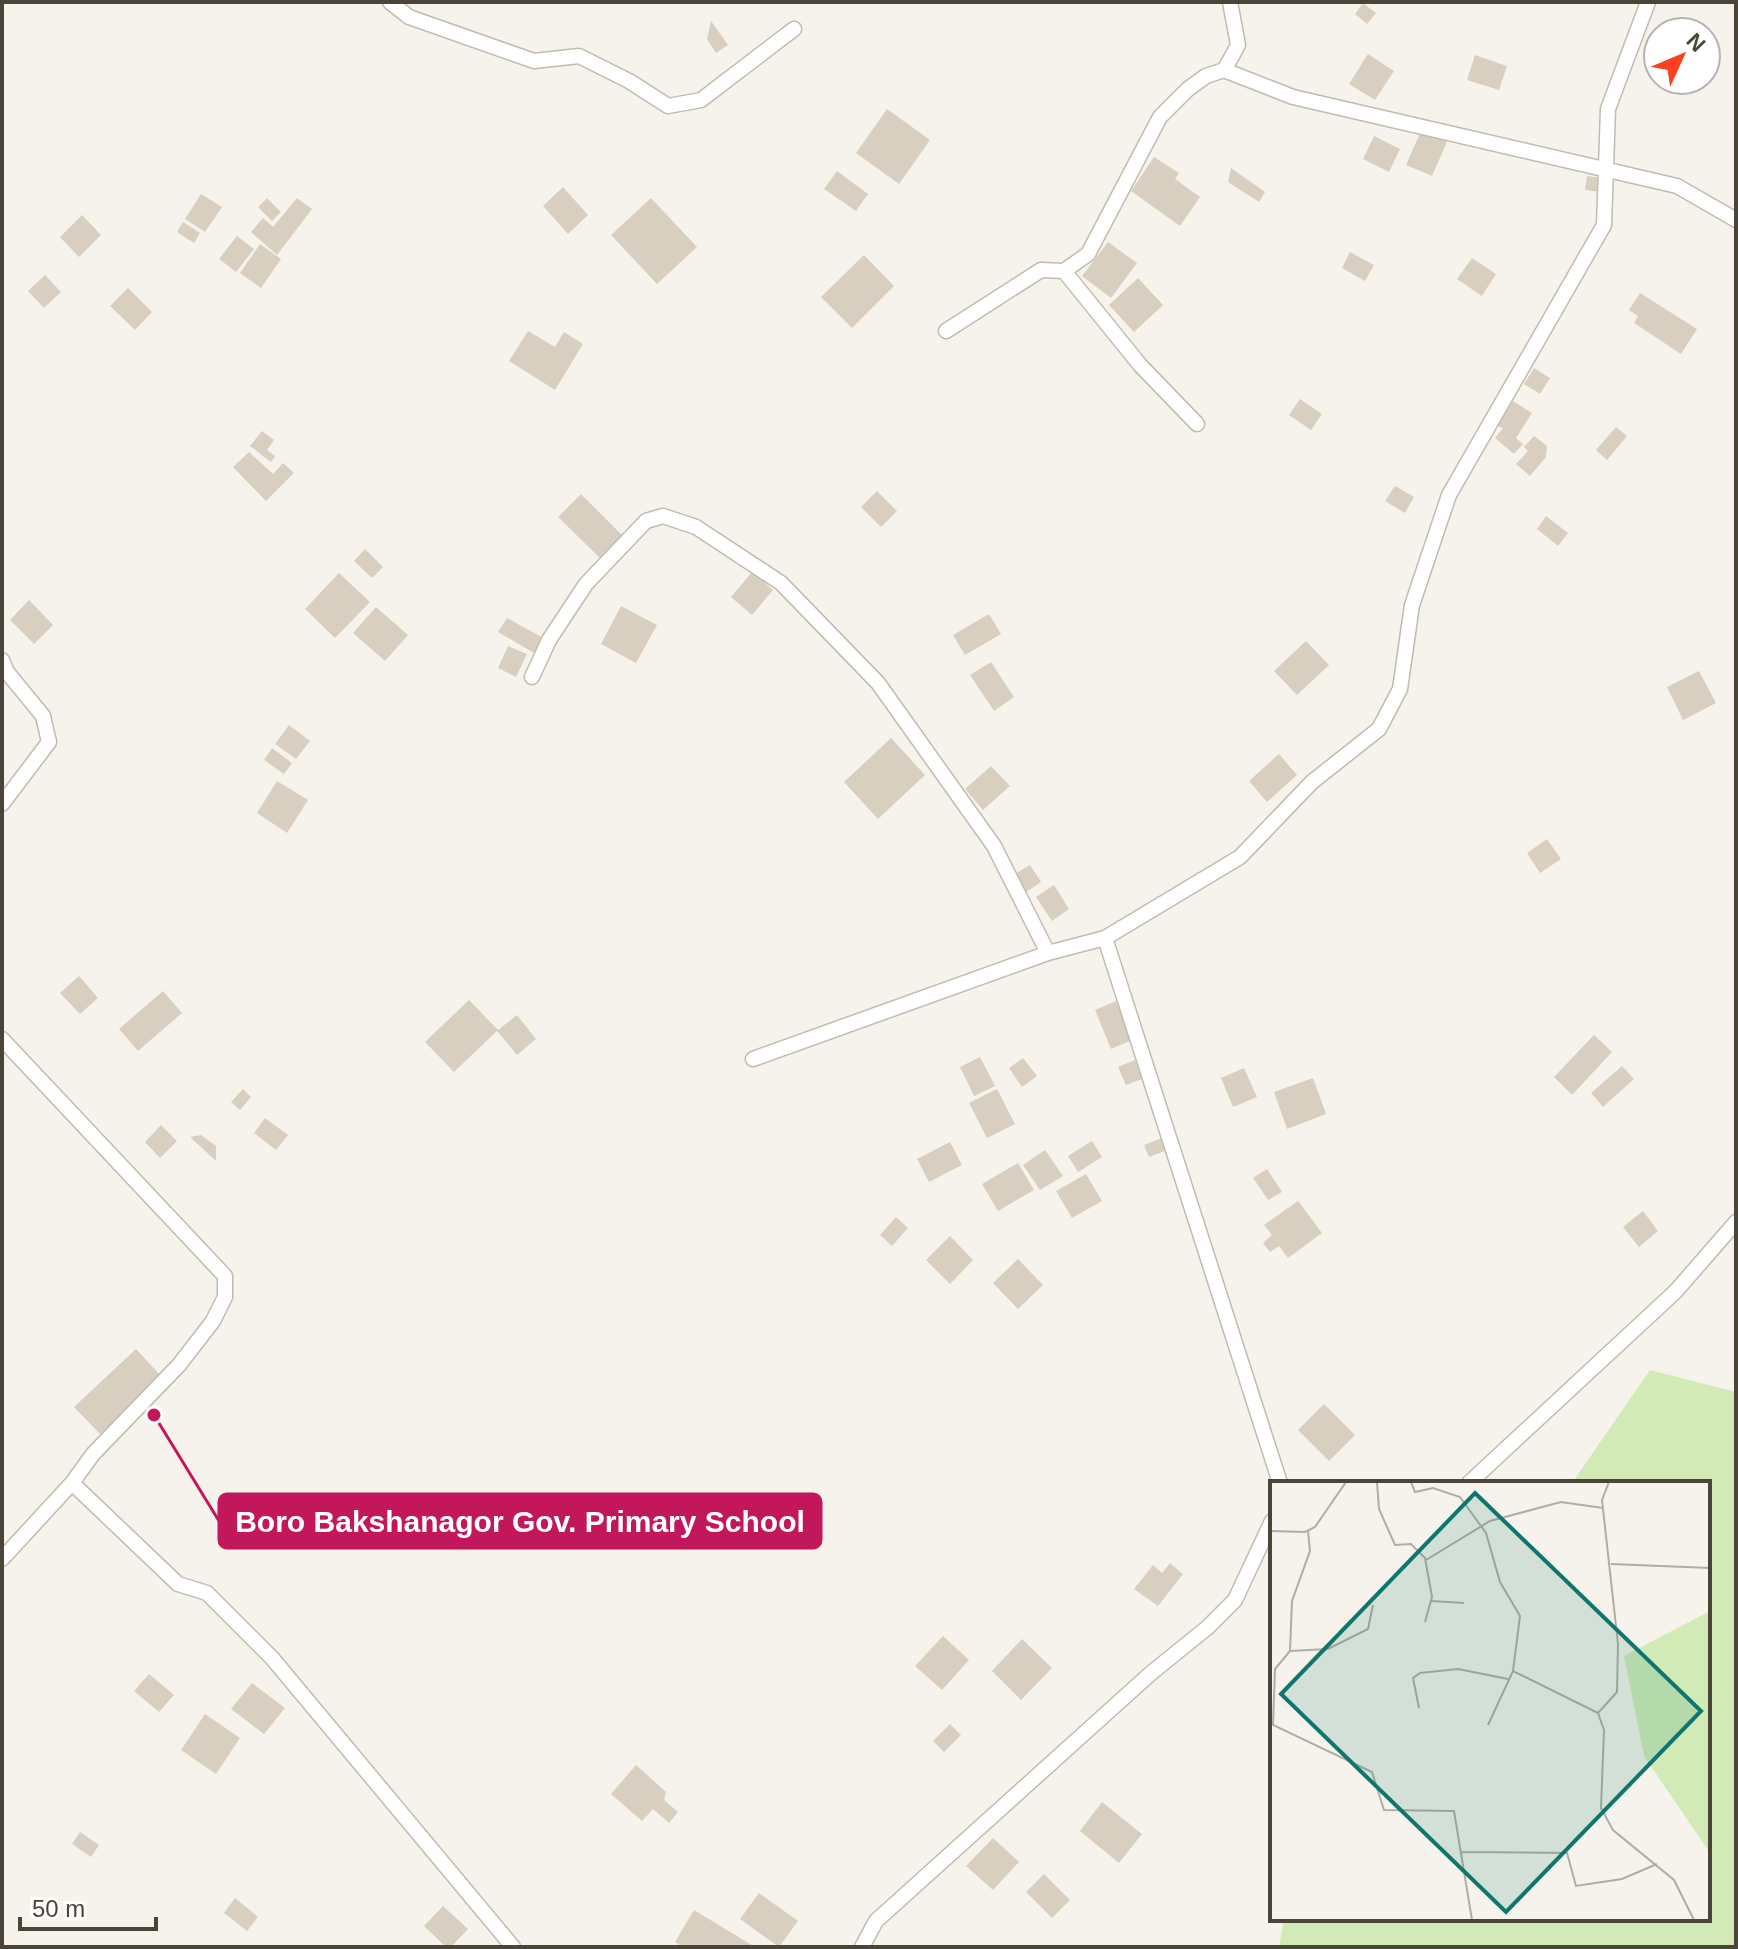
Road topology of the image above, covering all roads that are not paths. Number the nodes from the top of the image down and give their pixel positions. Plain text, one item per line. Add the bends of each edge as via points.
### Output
1 (390, 2) edge
2 (1230, 2) edge
3 (1648, 2) edge
4 (794, 29) dead end
5 (1224, 70) junction
6 (1604, 167) junction
7 (1736, 220) edge
8 (1064, 271) junction
9 (946, 331) dead end
10 (1197, 424) dead end
11 (2, 660) edge
12 (532, 677) dead end
13 (2, 804) edge
14 (1105, 938) junction
15 (1048, 953) junction
16 (2, 1039) edge
17 (753, 1059) dead end
18 (1736, 1222) edge
19 (1279, 1481) edge
20 (1471, 1481) edge
21 (72, 1483) junction
22 (1270, 1525) edge
23 (2, 1559) edge
24 (513, 1947) edge
25 (862, 1947) edge

1 - 4 street via 409,17 534,61 579,56 668,106 701,100
2 - 5 street via 1238,45
3 - 6 street via 1608,109
5 - 6 street via 1320,104
5 - 8 street via 1188,89 1160,117 1088,254
6 - 7 street via 1677,186
6 - 14 street via 1604,225 1449,495 1412,605 1400,689 1379,729 1312,782 1240,857
8 - 9 street via 1041,270
8 - 10 street via 1140,365
11 - 13 street via 43,716 49,742
12 - 15 street via 586,584 646,521 663,516 696,527 781,583 878,683 994,846
14 - 15 street
14 - 19 street
15 - 17 street
16 - 21 street via 225,1276 225,1297 213,1321
18 - 20 street via 1676,1291
21 - 23 street
21 - 24 street via 178,1584 207,1593 272,1658
22 - 25 street via 1235,1600 876,1921

